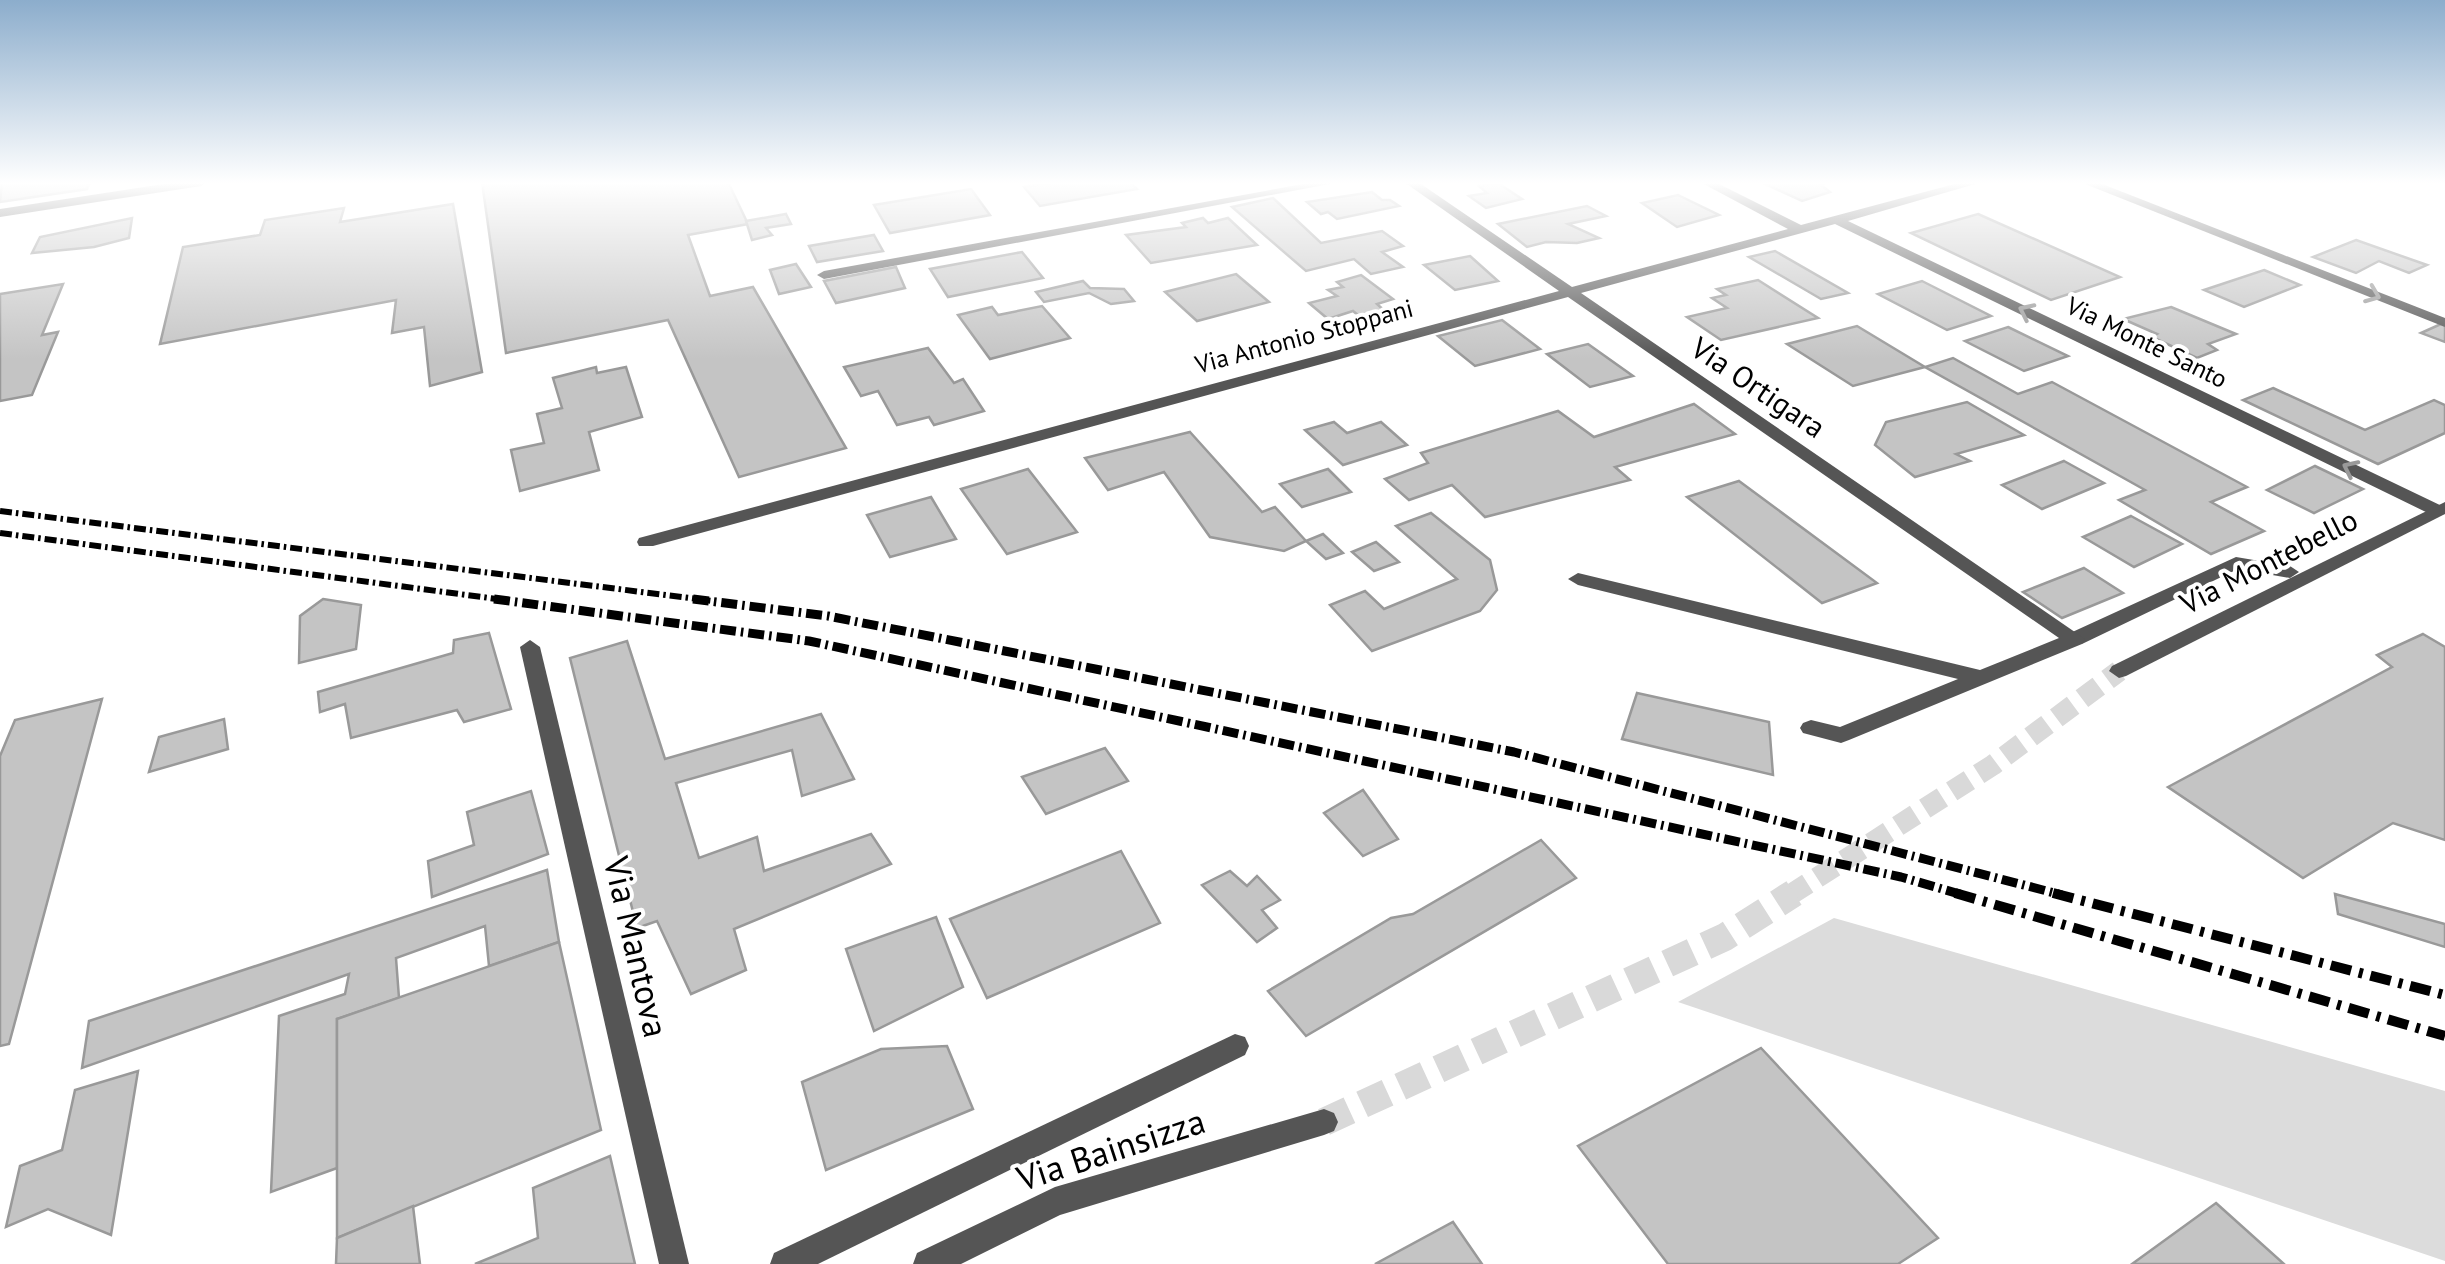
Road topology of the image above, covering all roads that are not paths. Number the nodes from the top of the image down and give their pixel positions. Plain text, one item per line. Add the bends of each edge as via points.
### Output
1 (1011, 241) edge
2 (1495, 241) edge
3 (1748, 241) edge
4 (1881, 241) edge
5 (2235, 241) edge
6 (824, 275) dead end
7 (1566, 290) junction
8 (2445, 324) edge
9 (2441, 509) edge
10 (646, 542) dead end
11 (2290, 572) dead end
12 (1578, 579) dead end
13 (2075, 639) junction
14 (530, 647) dead end
15 (2120, 671) tunnel mouth
16 (1982, 678) junction
17 (1810, 728) dead end
18 (1235, 1046) dead end
19 (1324, 1122) tunnel mouth
20 (674, 1264) edge
21 (785, 1264) edge
22 (928, 1264) edge

1 - 6 street
2 - 7 street, Via Ortigara
3 - 7 street, Via Antonio Stoppani
9 -> 4 street, Via Monte Santo
5 -> 8 street
7 - 10 street, Via Antonio Stoppani
7 - 13 street, Via Ortigara
9 - 15 street, Via Montebello
11 - 13 street, Via Montebello via 2236,564
12 - 16 street
13 - 16 street, Via Montebello
14 - 20 street, Via Mantova
16 - 17 street, Via Montebello via 1841,736
18 - 21 street
19 - 22 street, Via Bainsizza via 1055,1202

